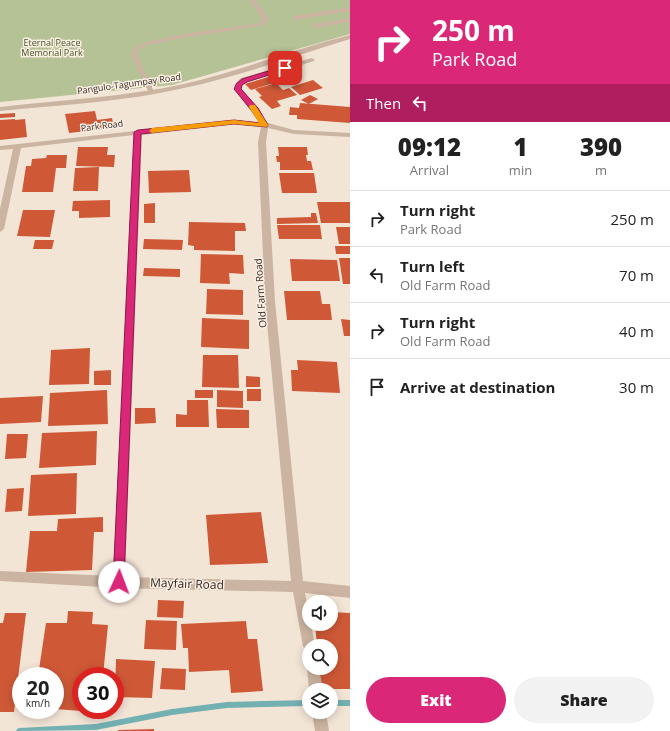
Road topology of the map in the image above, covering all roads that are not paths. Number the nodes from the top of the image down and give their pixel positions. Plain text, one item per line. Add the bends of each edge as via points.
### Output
1 (252, 0) edge
2 (350, 9) edge
3 (294, 18) dead end
4 (350, 20) edge
5 (314, 26) dead end
6 (350, 37) edge
7 (312, 60) dead end
8 (151, 92) junction
9 (0, 108) edge
10 (265, 125) junction
11 (138, 132) junction
12 (350, 135) edge
13 (17, 147) junction
14 (0, 148) edge
15 (0, 229) edge
16 (0, 576) edge
17 (119, 582) junction
18 (298, 587) junction
19 (350, 592) edge
20 (308, 639) edge
21 (321, 719) edge
22 (322, 731) edge

1 - 8 lane via 266,20 261,24 177,37 137,48 134,54
2 - 3 lane
4 - 5 lane
6 - 8 street, Pangulo-Tagumpay Road via 225,76
7 - 10 street via 244,80 239,84 238,89
8 - 9 street, Pangulo-Tagumpay Road
10 - 11 street, Park Road via 234,122
10 - 12 street, Park Road via 294,132
10 - 18 street, Old Farm Road via 262,142 270,301
11 - 13 street, Park Road
11 - 17 street
13 - 14 street, Park Road
13 - 15 street
16 - 17 street, Mayfair Road
17 - 18 street, Mayfair Road
18 - 19 street, Mayfair Road
18 - 20 street, Old Farm Road
21 - 22 street

